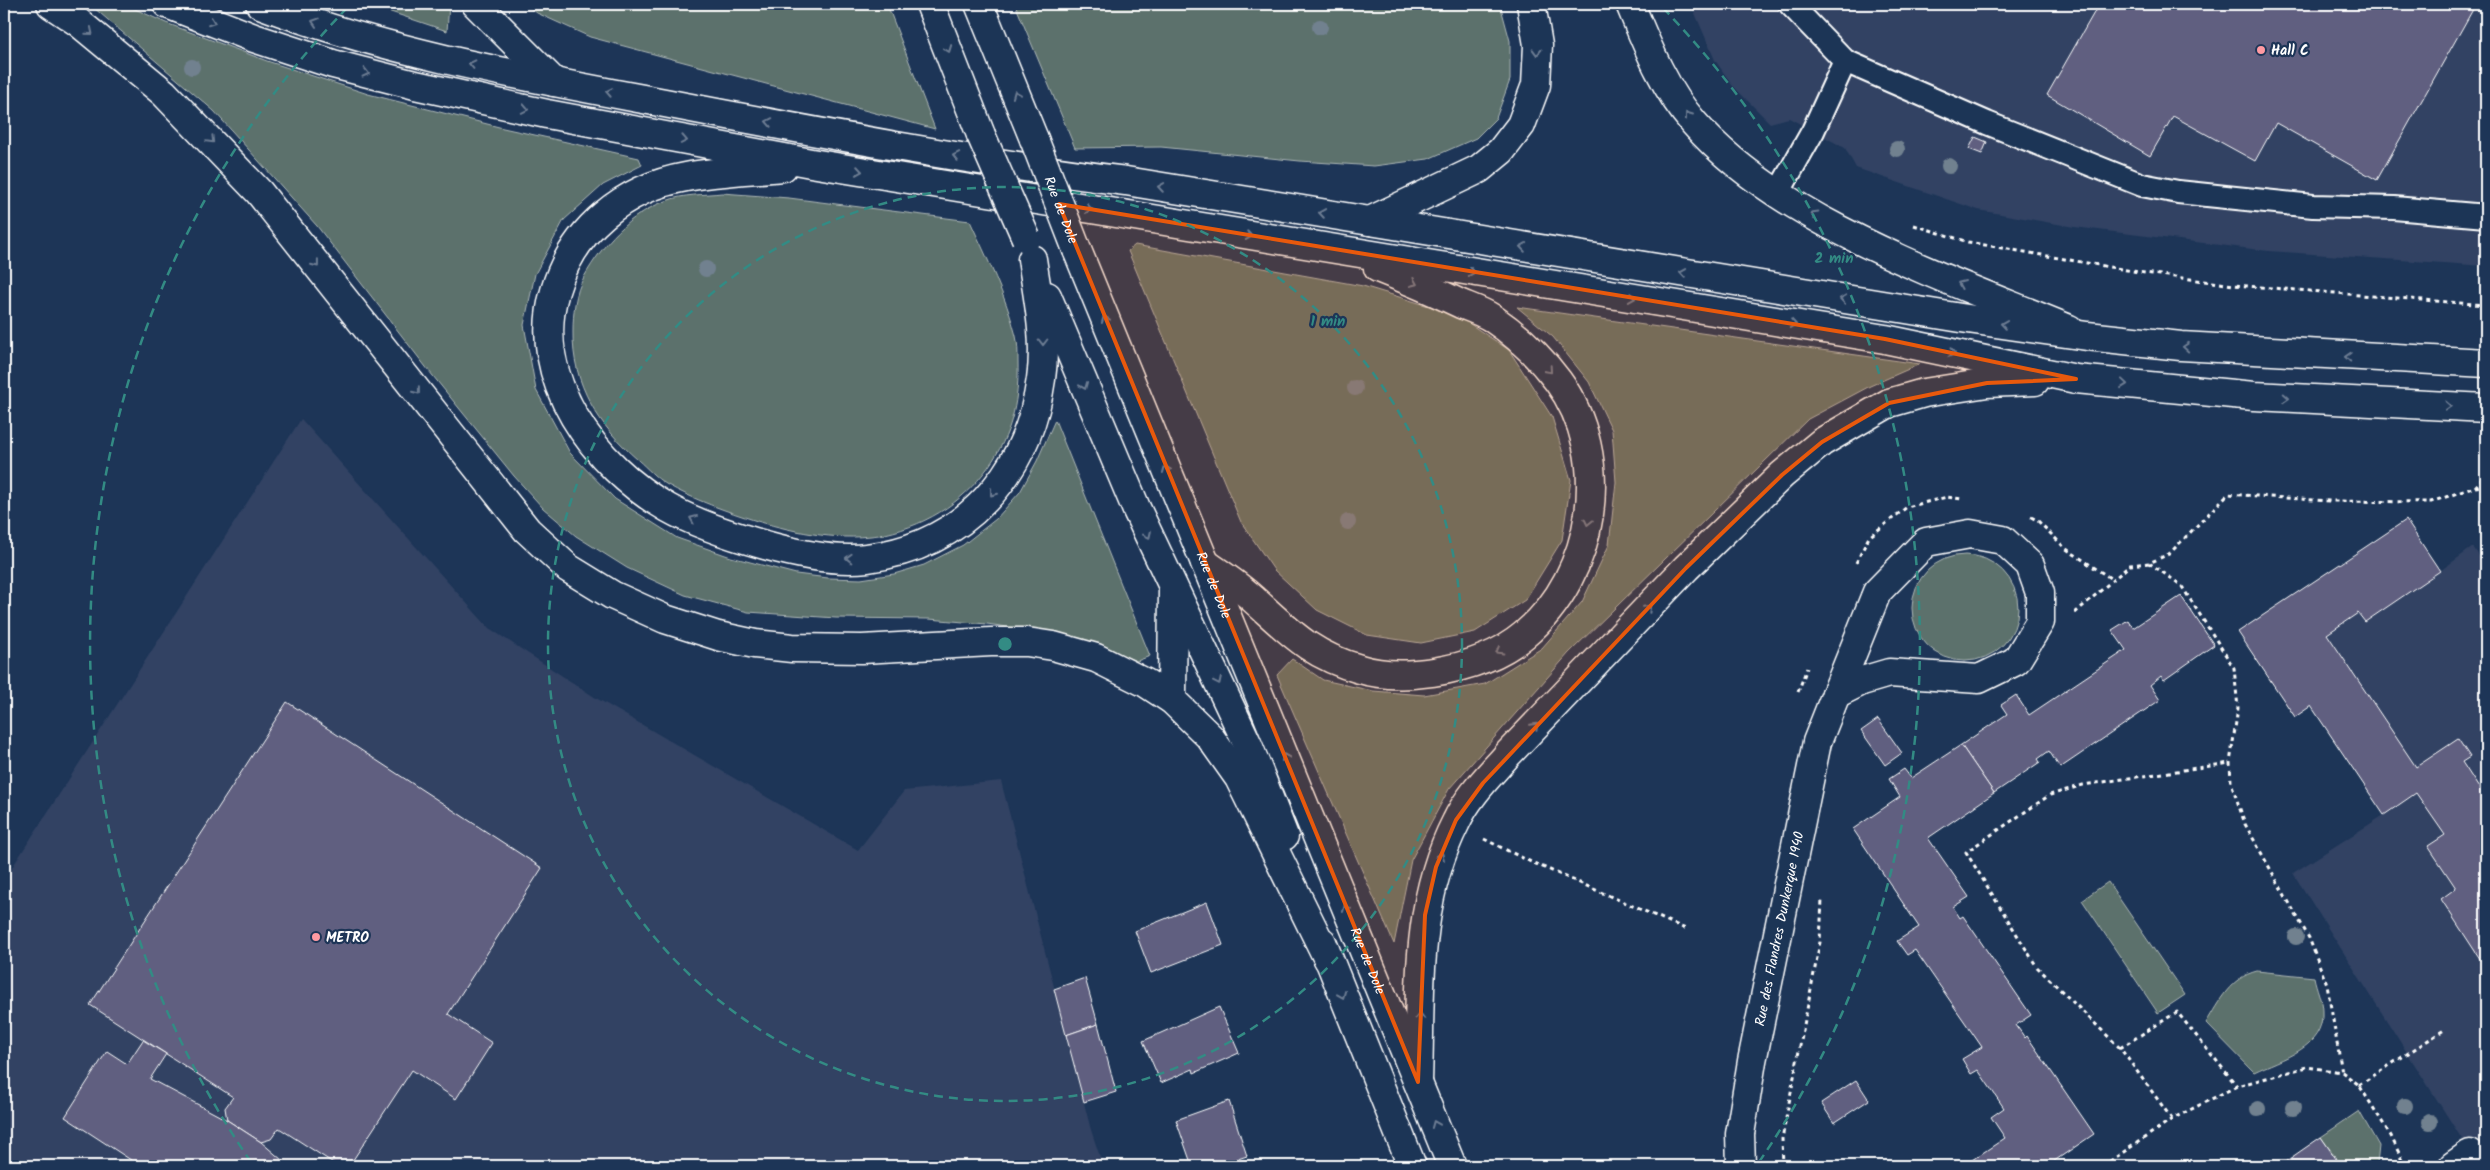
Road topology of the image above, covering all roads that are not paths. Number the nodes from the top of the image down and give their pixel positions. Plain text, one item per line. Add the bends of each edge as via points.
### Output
1 (51, 4) edge
2 (167, 4) edge
3 (260, 4) edge
4 (476, 4) edge
5 (930, 4) edge
6 (980, 4) edge
7 (1531, 4) edge
8 (1630, 4) edge
9 (1794, 9) edge
10 (1845, 61) junction
11 (554, 82) junction
12 (811, 163) junction
13 (1778, 193) junction
14 (2486, 216) edge
15 (1370, 221) junction
16 (1029, 248) junction
17 (1337, 251) junction
18 (2087, 336) junction
19 (2486, 363) edge
20 (2076, 379) junction
21 (2486, 408) edge
22 (1205, 563) junction
23 (1173, 587) junction
24 (1836, 694) junction
25 (1172, 700) junction
26 (1328, 959) junction
27 (1418, 1082) junction
28 (1412, 1166) edge
29 (1452, 1166) edge
30 (1741, 1166) edge

1 -> 25 main road via 78,22 164,93 210,138 259,192 527,530 568,568 612,596 665,619 755,644 862,649 991,642 1053,646 1096,658
2 -> 12 main road via 254,38 415,85 537,112
11 -> 3 main road via 424,53
4 - 11 main road
5 -> 16 main road, bridge
22 -> 6 main road, Rue de Dole, bridge
7 -> 15 main road via 1538,45 1536,85 1521,125 1501,151 1479,169
13 -> 8 main road via 1722,152 1694,123 1654,60
9 - 10 lane
10 - 13 lane via 1813,131
10 - 14 lane via 1987,123 2142,185 2178,192 2313,206 2394,208
15 -> 11 main road via 1126,181 1037,170
16 -> 12 main road via 1043,338 1041,379 1031,425 1012,467 988,499 959,524 932,539 900,552 865,558 826,557 746,540 669,509 612,466 584,433 566,402 555,373 549,339 550,306 560,272 581,238 608,209 643,190 685,177
12 -> 17 main road
18 -> 13 main road via 1886,252
18 -> 15 main road via 1952,317
16 -> 23 main road via 1100,426
17 -> 20 main road via 1885,339
17 -> 22 main road via 1491,317 1529,347 1559,382 1581,424 1591,466 1590,516 1578,561 1554,602 1524,635 1496,654 1456,669 1414,675 1362,670 1325,657 1288,632 1252,597
19 -> 18 main road via 2181,346
20 -> 21 main road via 2254,396
27 -> 20 main road via 1425,915 1436,867 1456,820 1482,783 1509,753 1686,568 1782,475 1822,442 1889,403 1924,393 1987,383
27 -> 22 main road, Rue de Dole
23 - 25 main road
23 -> 26 main road via 1272,801
24 - 24 main road, Rue des Flandres Dunkerque 1940 via 1889,673 1979,678 2016,662 2040,622 2040,593 2030,565 2003,540 1970,534 1926,542 1877,592
24 - 30 main road, Rue des Flandres Dunkerque 1940 via 1817,742 1752,1061 1740,1134
25 - 26 main road via 1210,737 1239,778
26 -> 28 main road
29 -> 27 main road, Rue de Dole

